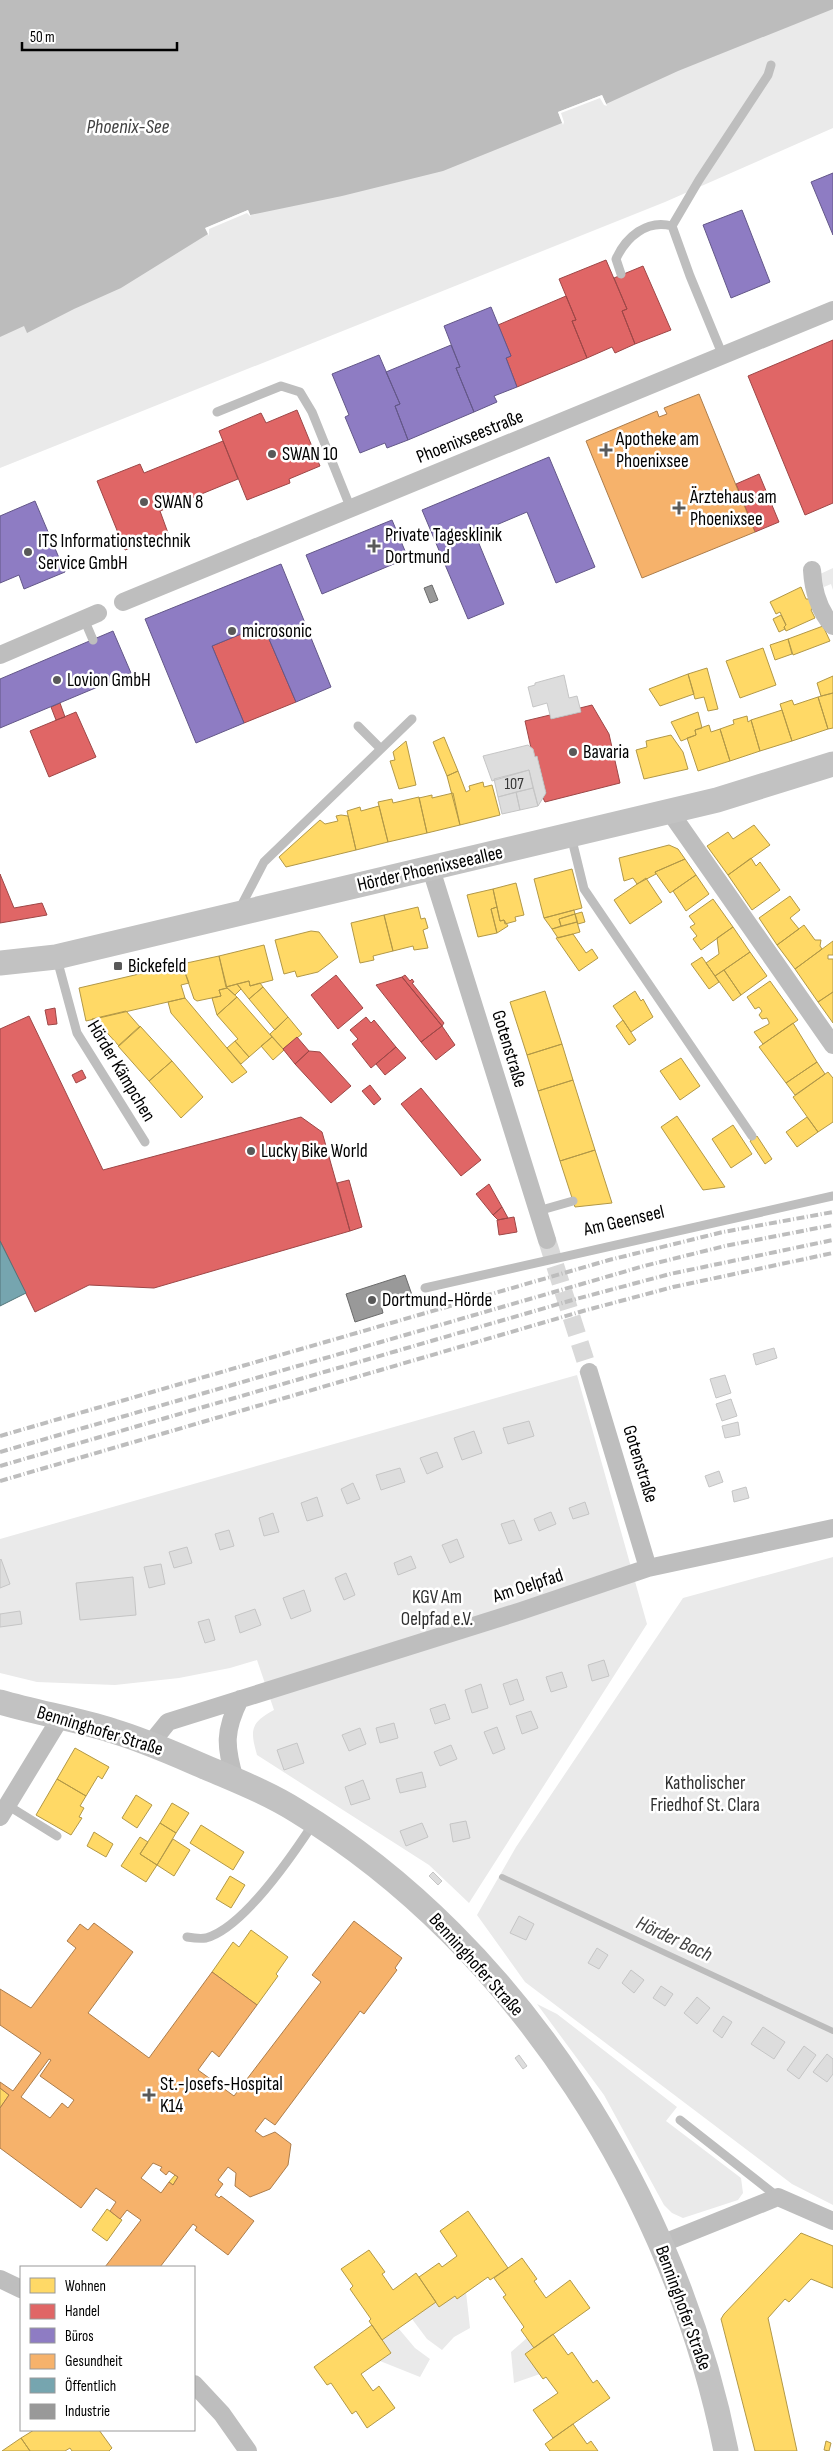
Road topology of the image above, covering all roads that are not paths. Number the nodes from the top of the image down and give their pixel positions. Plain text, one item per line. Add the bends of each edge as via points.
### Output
1 (771, 65) dead end
2 (672, 226) junction
3 (621, 274) dead end
4 (833, 310) edge
5 (723, 356) junction
6 (218, 412) dead end
7 (351, 509) junction
8 (812, 570) dead end
9 (123, 602) dead end
10 (91, 616) joint
11 (833, 626) edge
12 (93, 640) dead end
13 (0, 655) edge
14 (412, 719) dead end
15 (358, 726) dead end
16 (381, 749) junction
17 (833, 764) edge
18 (670, 812) junction
19 (571, 836) junction
20 (431, 869) junction
21 (237, 915) junction
22 (56, 957) junction
23 (25, 962) junction
24 (0, 963) edge
25 (0, 970) edge
26 (833, 1045) edge
27 (752, 1136) dead end
28 (146, 1142) dead end
29 (833, 1196) edge
30 (573, 1201) dead end
31 (538, 1211) junction
32 (547, 1240) tunnel mouth
33 (425, 1288) dead end
34 (589, 1372) tunnel mouth
35 (833, 1528) edge
36 (648, 1568) junction
37 (240, 1698) junction
38 (0, 1702) edge
39 (61, 1717) junction
40 (151, 1743) junction
41 (235, 1780) junction
42 (2, 1811) edge
43 (314, 1822) junction
44 (57, 1836) dead end
45 (187, 1938) dead end
46 (680, 2120) dead end
47 (778, 2197) junction
48 (833, 2221) edge
49 (661, 2244) junction
50 (0, 2278) edge
51 (20, 2289) edge
52 (195, 2385) edge
53 (248, 2451) edge
54 (726, 2451) edge

1 - 2 lane via 768,75
2 - 3 lane via 660,222 630,238 616,259
2 - 5 lane
4 - 5 street, Phoenixseestraße
5 - 7 street, Phoenixseestraße
6 - 7 lane via 281,386 300,392 312,412
7 - 9 street, Phoenixseestraße
8 - 11 street via 813,587 827,620
10 - 12 lane
10 - 13 street
14 - 16 lane
15 - 16 lane
16 - 21 lane via 264,862
17 - 18 main road, Hörder Phoenixseeallee
18 - 19 main road, Hörder Phoenixseeallee
18 - 26 street
19 - 20 main road, Hörder Phoenixseeallee
19 - 27 lane via 584,888
20 - 21 main road, Hörder Phoenixseeallee
20 - 31 street, Gotenstraße
21 - 22 main road, Hörder Phoenixseeallee
22 - 23 main road, Hörder Phoenixseeallee
22 - 28 lane, Hörder Kämpchen via 77,1033
23 - 24 main road, Hörder Phoenixseeallee
23 - 25 main road, Hörder Phoenixseeallee
29 - 33 lane, Am Geenseel
30 - 31 lane
31 - 32 street, Gotenstraße
34 - 36 street, Gotenstraße
35 - 36 street, Am Oelpfad
36 - 37 street, Am Oelpfad
37 - 40 street, Am Oelpfad via 168,1722
37 - 41 street via 227,1732 229,1762
38 - 39 main road, Benninghofer Straße
39 - 40 main road, Benninghofer Straße
39 - 42 street
40 - 41 main road, Benninghofer Straße
41 - 43 main road, Benninghofer Straße
42 - 44 lane
43 - 45 lane via 271,1882 238,1918 206,1938
43 - 49 main road, Benninghofer Straße via 400,1886 490,1975 556,2059 585,2103 619,2159
46 - 47 lane
47 - 48 street
47 - 49 street
49 - 54 main road, Benninghofer Straße via 698,2342
50 - 51 street
52 - 53 street via 222,2414

